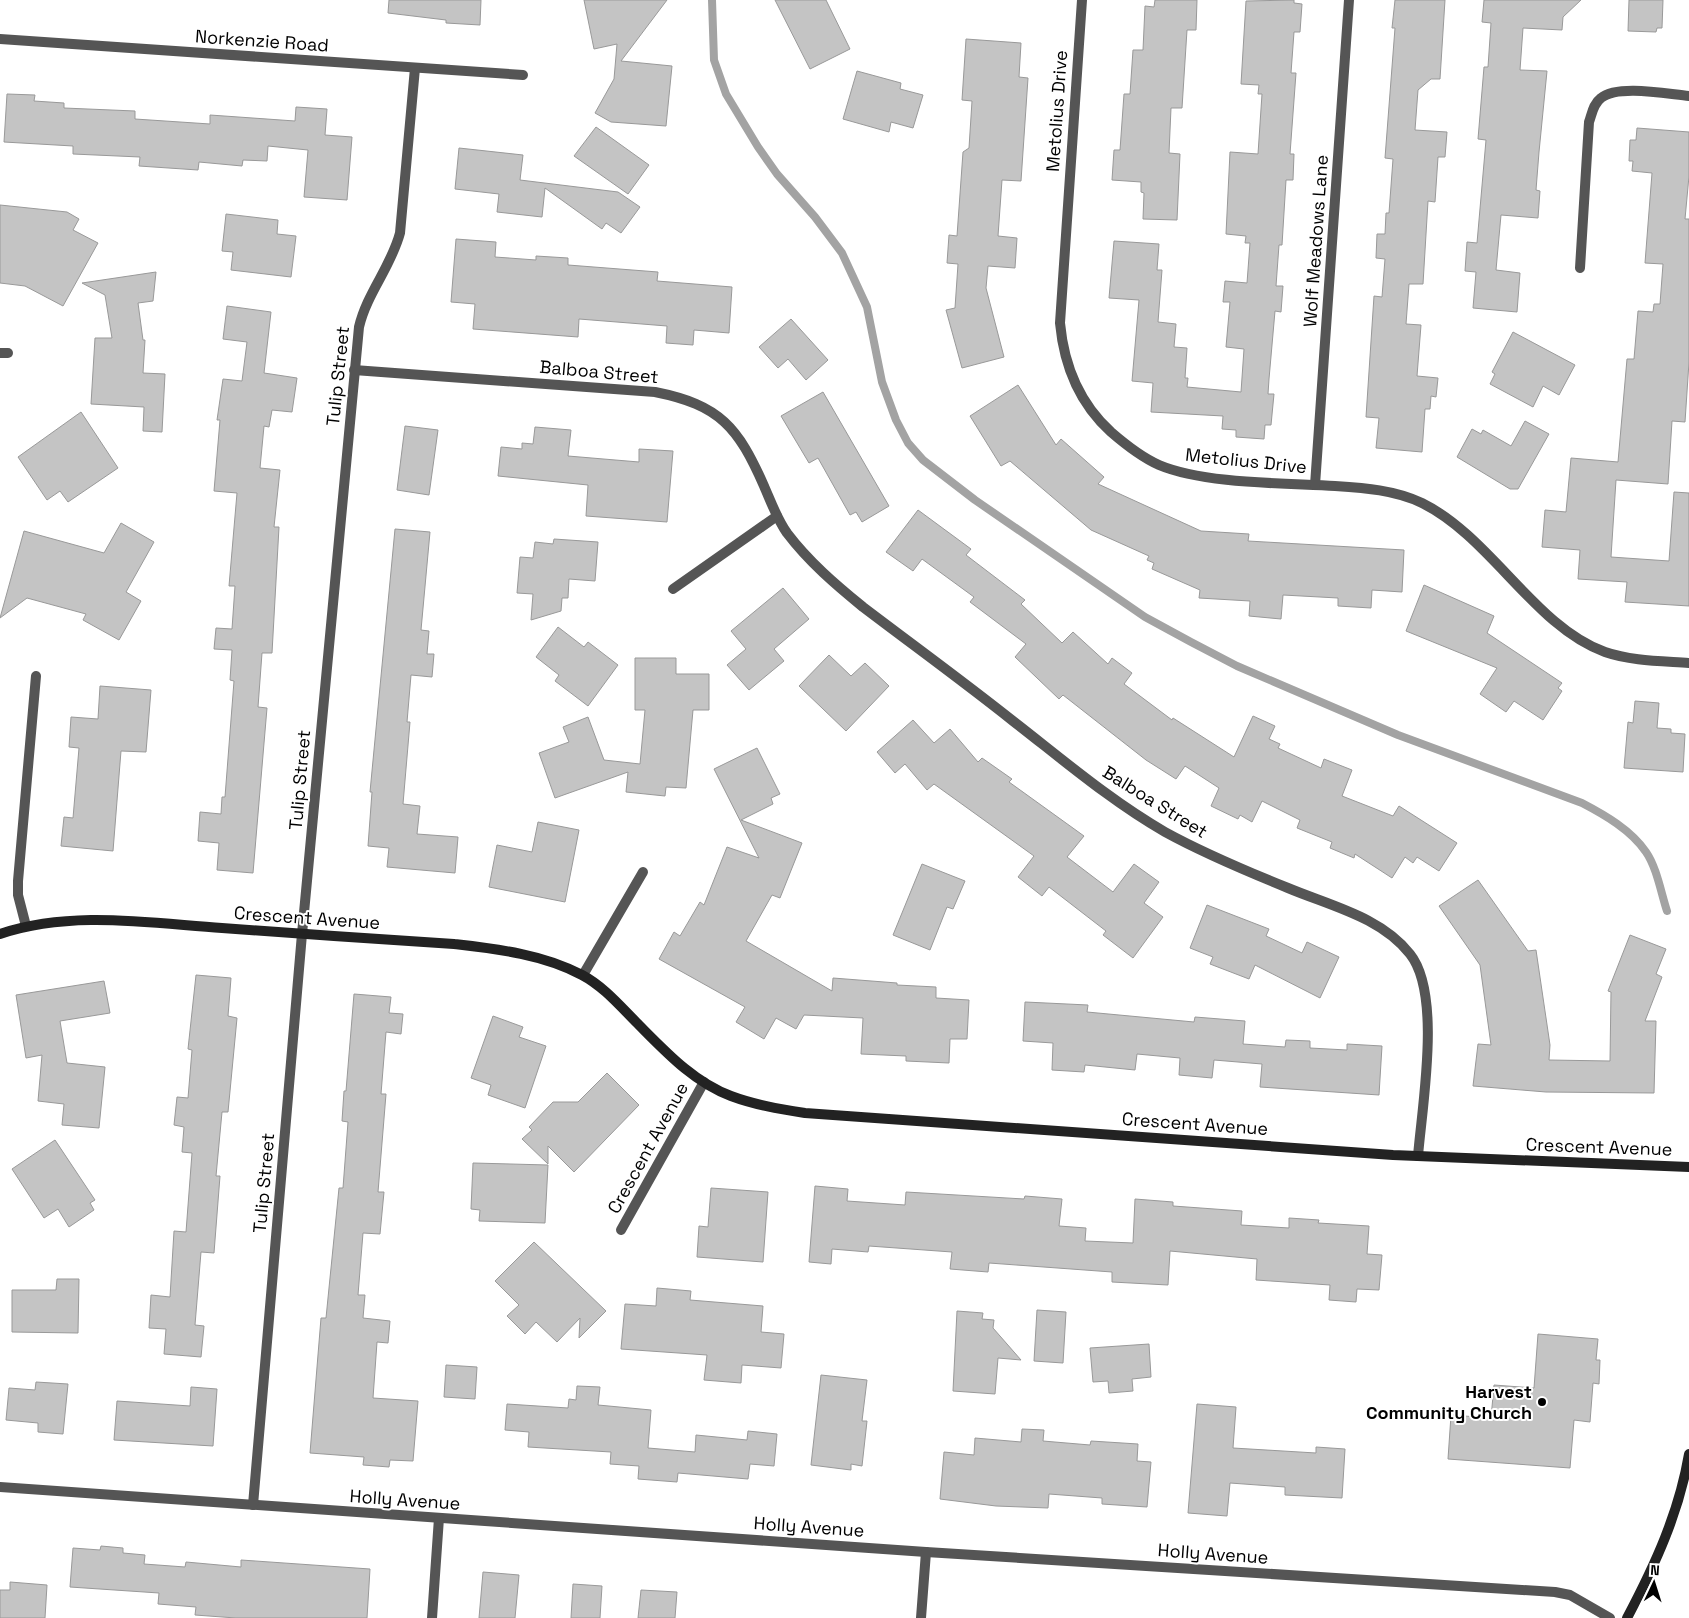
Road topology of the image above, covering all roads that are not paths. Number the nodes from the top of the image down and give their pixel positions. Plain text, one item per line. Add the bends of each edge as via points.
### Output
1 (1082, 0) edge
2 (1349, 0) edge
3 (0, 39) edge
4 (415, 68) junction
5 (522, 75) dead end
6 (1689, 96) edge
7 (1580, 268) dead end
8 (354, 370) junction
9 (1315, 484) junction
10 (777, 516) junction
11 (673, 589) dead end
12 (1689, 663) edge
13 (36, 676) dead end
14 (643, 872) dead end
15 (26, 926) junction
16 (0, 934) edge
17 (302, 934) junction
18 (582, 975) junction
19 (704, 1082) junction
20 (1418, 1156) junction
21 (1689, 1167) edge
22 (621, 1230) dead end
23 (1689, 1454) edge
24 (0, 1488) edge
25 (253, 1504) junction
26 (439, 1518) junction
27 (926, 1552) junction
28 (432, 1618) edge
29 (921, 1618) edge
30 (1610, 1618) edge
31 (1627, 1618) edge

1 - 9 street, Metolius Drive via 1060,302 1062,345 1075,385 1098,420 1135,451 1158,464 1197,475
2 - 9 street, Wolf Meadows Lane
3 - 4 street, Norkenzie Road
4 - 5 street, Norkenzie Road
4 - 8 street, Tulip Street via 400,233 396,250 362,314
6 - 7 street via 1609,92 1593,108 1589,122
8 - 10 street, Balboa Street via 655,392 685,398 707,408 741,439
8 - 17 street, Tulip Street
9 - 12 street, Metolius Drive via 1380,490 1422,503 1460,529 1558,624 1586,643 1631,658
10 - 11 street
10 - 20 street, Balboa Street via 823,573 1126,806 1207,854 1376,924 1397,939 1413,958 1427,997 1429,1020
13 - 15 street via 18,881
14 - 18 street
15 - 16 street, Crescent Avenue
15 - 17 street, Crescent Avenue via 65,921 118,921
17 - 18 street, Crescent Avenue via 454,944 508,951 544,960
17 - 25 street, Tulip Street
18 - 19 street, Crescent Avenue via 607,994 687,1071
19 - 20 street, Crescent Avenue via 729,1096 762,1106 805,1112
19 - 22 street, Crescent Avenue
20 - 21 street, Crescent Avenue
23 - 31 street via 1672,1523
24 - 25 street, Holly Avenue
25 - 26 street, Holly Avenue
26 - 27 street, Holly Avenue
26 - 28 street
27 - 29 street
27 - 30 street, Holly Avenue via 1555,1592 1570,1595

